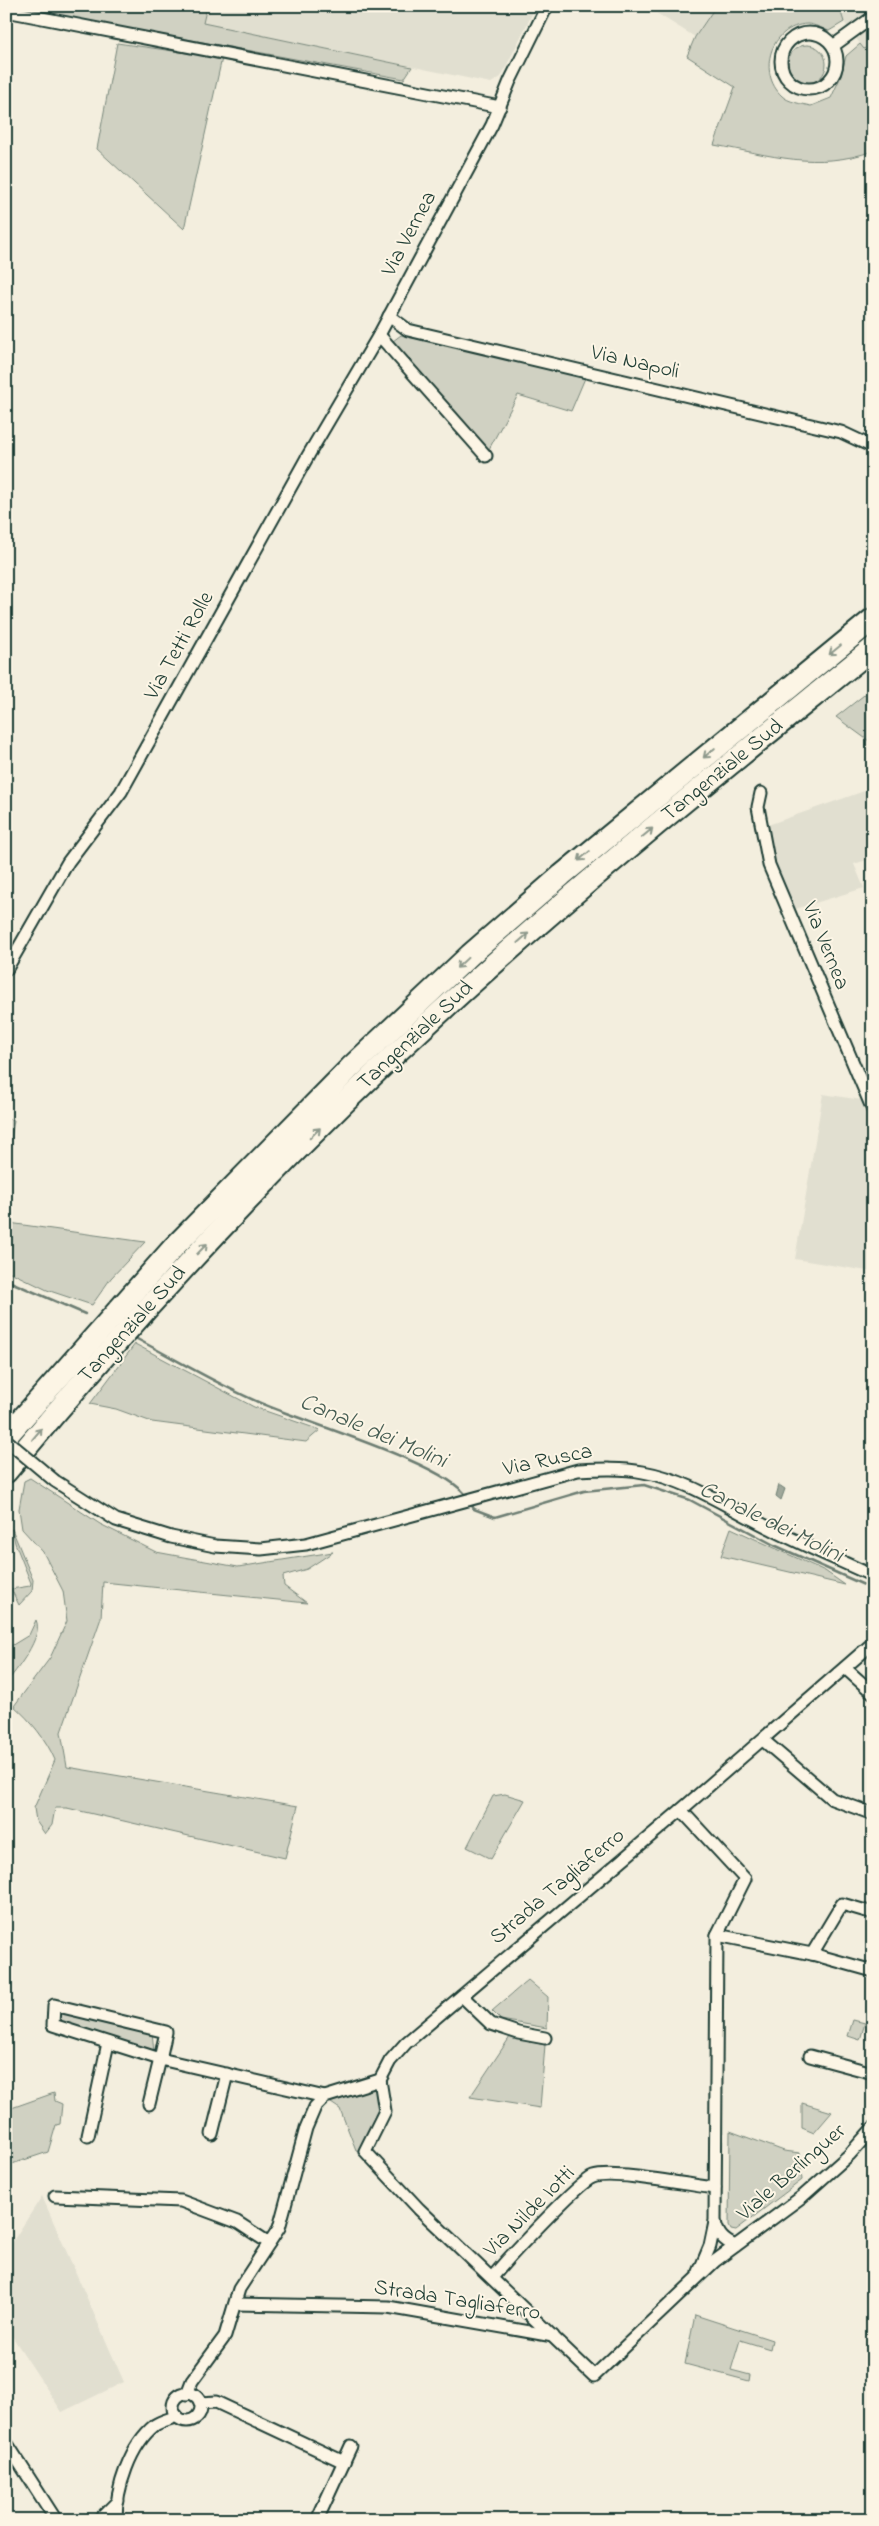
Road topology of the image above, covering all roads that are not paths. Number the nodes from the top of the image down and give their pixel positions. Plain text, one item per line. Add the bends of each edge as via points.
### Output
1 (548, 6) edge
2 (6, 11) edge
3 (873, 17) edge
4 (833, 46) junction
5 (500, 107) junction
6 (390, 316) junction
7 (379, 335) junction
8 (873, 447) edge
9 (486, 456) dead end
10 (873, 619) edge
11 (873, 648) edge
12 (761, 793) dead end
13 (6, 970) edge
14 (873, 1110) edge
15 (6, 1438) edge
16 (6, 1472) edge
17 (873, 1576) edge
18 (873, 1643) edge
19 (845, 1668) junction
20 (873, 1693) edge
21 (763, 1740) junction
22 (681, 1810) junction
23 (873, 1814) edge
24 (873, 1913) edge
25 (717, 1935) junction
26 (812, 1954) junction
27 (873, 1971) edge
28 (462, 1996) junction
29 (545, 2038) dead end
30 (108, 2042) junction
31 (810, 2056) dead end
32 (160, 2059) junction
33 (873, 2073) edge
34 (227, 2074) junction
35 (380, 2080) junction
36 (325, 2096) junction
37 (149, 2104) dead end
38 (873, 2128) edge
39 (212, 2134) dead end
40 (88, 2136) dead end
41 (715, 2188) junction
42 (54, 2196) dead end
43 (715, 2222) junction
44 (721, 2237) junction
45 (268, 2243) junction
46 (710, 2246) junction
47 (735, 2246) junction
48 (719, 2257) junction
49 (492, 2278) junction
50 (694, 2280) junction
51 (235, 2304) junction
52 (553, 2336) junction
53 (187, 2394) junction
54 (200, 2403) junction
55 (177, 2416) junction
56 (6, 2442) edge
57 (351, 2446) dead end
58 (344, 2462) junction
59 (118, 2501) junction
60 (56, 2520) edge
61 (99, 2520) edge
62 (116, 2520) edge
63 (317, 2520) edge

1 - 5 street, Via Vernea
2 - 5 street
3 - 4 street
4 - 4 street via 820,35 803,33 795,36 781,54 783,73 794,86 804,89 821,87 835,74 838,60
5 - 6 street, Via Vernea
6 - 7 street, Via Vernea
6 - 8 street, Via Napoli via 408,330 841,432
7 - 9 street
7 - 13 street, Via Tetti Rolle via 121,792 68,862
10 -> 15 highway, Tangenziale Sud via 562,875 470,955 350,1068 174,1247
16 -> 11 highway, Tangenziale Sud via 183,1270 369,1079 487,969 577,892
12 - 14 street, Via Vernea via 758,807 769,865
15 - 17 street, Via Rusca, bridge via 55,1481 116,1520 170,1537 215,1546 261,1549 306,1544 578,1470 609,1469 644,1472 676,1482
18 - 19 street, Strada Tagliaferro
19 - 20 street
19 - 21 street, Strada Tagliaferro
21 - 22 street, Strada Tagliaferro
21 - 23 street via 832,1799
22 - 25 street via 745,1879
22 - 28 street, Strada Tagliaferro
24 - 26 street via 842,1904
25 - 26 street
25 - 41 street
26 - 27 street
28 - 29 street via 491,2024
28 - 35 street, Strada Tagliaferro via 406,2043 390,2061
30 - 32 street
30 - 32 street via 53,2025 54,2005 166,2032
30 - 40 street
31 - 33 street
32 - 34 street
32 - 37 street
34 - 36 street
34 - 39 street
35 - 36 street
35 - 49 street, Via Nilde Iotti via 384,2111 365,2151 419,2209
36 - 45 street via 315,2106 306,2128 286,2208 279,2228
38 - 47 street, Viale Berlinguer via 850,2154 803,2196
41 - 43 street
41 - 49 street, Via Nilde Iotti via 610,2174 591,2177
42 - 45 street via 182,2201 237,2222
43 - 44 street
43 - 46 street
44 - 47 street
44 - 48 street
45 - 51 street via 239,2289
46 - 48 street
46 - 50 street
47 - 48 street, Viale Berlinguer
48 - 50 street
49 - 52 street, Via Nilde Iotti
50 - 52 street, Via Nilde Iotti via 594,2376
51 - 52 street, Strada Tagliaferro via 388,2307
51 - 53 street via 225,2336 192,2381
53 - 54 street via 195,2396
53 - 55 street via 179,2396 174,2404
54 - 55 street via 200,2412 194,2419 185,2421
54 - 58 street via 216,2402
55 - 59 street via 157,2424 139,2443 123,2479
56 - 60 street
57 - 58 street
58 - 63 street
59 - 61 street
59 - 62 street

